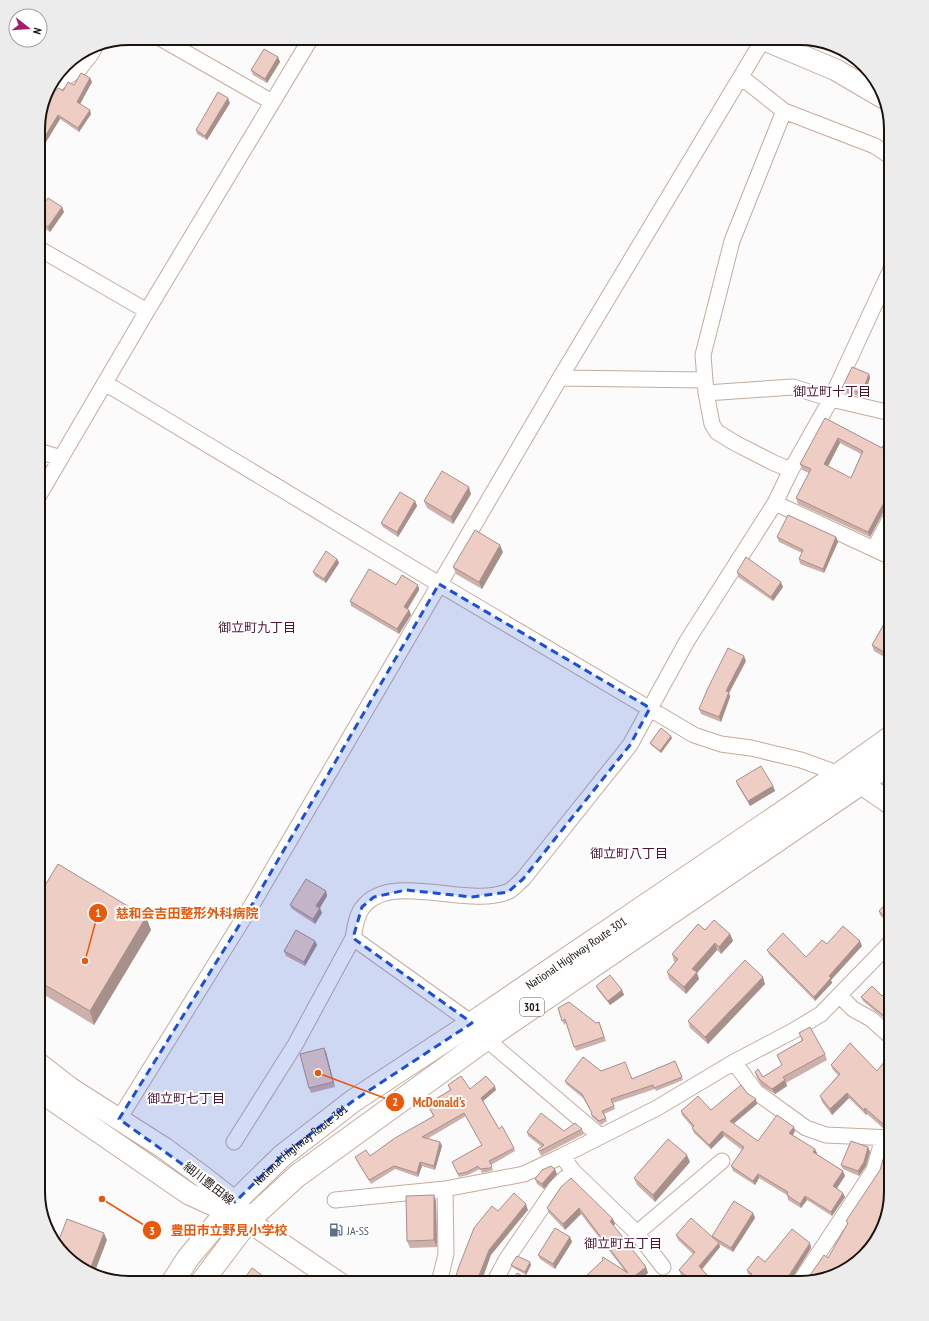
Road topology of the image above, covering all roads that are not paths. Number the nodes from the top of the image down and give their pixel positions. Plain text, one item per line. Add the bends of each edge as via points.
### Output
1 (172, 45) edge
2 (307, 45) edge
3 (759, 45) edge
4 (776, 45) edge
5 (90, 55) edge
6 (741, 77) junction
7 (60, 82) edge
8 (876, 94) edge
9 (272, 102) junction
10 (784, 111) junction
11 (884, 152) edge
12 (45, 252) edge
13 (884, 284) edge
14 (147, 311) junction
15 (560, 378) junction
16 (105, 383) junction
17 (706, 386) junction
18 (831, 399) junction
19 (884, 411) edge
20 (45, 453) edge
21 (61, 458) junction
22 (791, 470) junction
23 (45, 485) edge
24 (775, 503) junction
25 (884, 530) edge
26 (874, 549) junction
27 (884, 554) edge
28 (439, 584) junction
29 (650, 708) junction
30 (884, 742) edge
31 (884, 768) edge
32 (839, 774) junction
33 (862, 784) junction
34 (884, 799) edge
35 (353, 938) junction
36 (884, 949) edge
37 (840, 996) junction
38 (479, 1031) junction
39 (884, 1031) edge
40 (734, 1062) junction
41 (45, 1068) edge
42 (45, 1095) edge
43 (119, 1119) junction
44 (600, 1136) junction
45 (884, 1138) edge
46 (234, 1142) dead end
47 (884, 1145) edge
48 (562, 1156) junction
49 (722, 1161) dead end
50 (573, 1171) junction
51 (445, 1189) junction
52 (335, 1200) dead end
53 (231, 1207) junction
54 (248, 1221) junction
55 (637, 1233) junction
56 (663, 1267) dead end
57 (176, 1276) edge
58 (206, 1276) edge
59 (329, 1276) edge
60 (441, 1276) edge
61 (498, 1276) edge
62 (804, 1276) edge

1 - 9 street
2 - 9 street
3 - 6 street
4 - 8 main road via 836,70
5 - 7 street via 80,68
6 - 10 street
6 - 15 street
9 - 14 street
10 - 11 street via 875,146
10 - 17 street via 732,241 703,355
12 - 14 street
13 - 18 street
14 - 16 street
15 - 17 street
15 - 28 street
16 - 21 street
16 - 28 street
17 - 18 street via 792,387
17 - 22 street via 712,424 717,432 741,447
18 - 19 street
18 - 22 street
20 - 21 street
21 - 23 street
22 - 24 street
24 - 26 street
24 - 29 street via 687,641
25 - 26 street
26 - 27 street
28 - 29 street
28 - 43 street via 253,903
29 - 32 street via 694,735 721,744 801,760
29 - 35 street via 630,745 523,879 508,892 494,896 472,897 406,890 385,893 374,897 362,907
30 - 32 highway, National Highway Route 301 / 301
31 - 33 highway, National Highway Route 301 / 301
32 - 33 street
32 - 38 highway, National Highway Route 301 / 301
33 - 34 main road
33 - 38 highway, National Highway Route 301 / 301
35 - 38 street
35 - 46 street via 295,1044
36 - 37 street
37 - 39 street via 853,1009 871,1019
37 - 40 street via 821,1014
38 - 44 street
38 - 53 highway, National Highway Route 301 / 301 via 353,1101 282,1156
38 - 54 highway, National Highway Route 301 / 301 via 296,1176
40 - 44 street via 657,1108
40 - 45 street via 756,1092 806,1128 826,1135
41 - 43 main road, 細川豊田線 via 70,1088
42 - 53 main road, 細川豊田線 via 189,1194
43 - 53 main road, 細川豊田線 via 164,1148
44 - 48 street
47 - 62 street via 874,1170
48 - 50 street
48 - 51 street via 524,1174
49 - 55 street
50 - 55 street
50 - 61 street via 545,1202
51 - 52 street
51 - 60 street via 446,1254
53 - 54 main road, 細川豊田線
53 - 57 highway, National Highway Route 301 / 301 via 188,1258
54 - 58 highway, National Highway Route 301 / 301
54 - 59 main road, 細川豊田線
55 - 56 street

